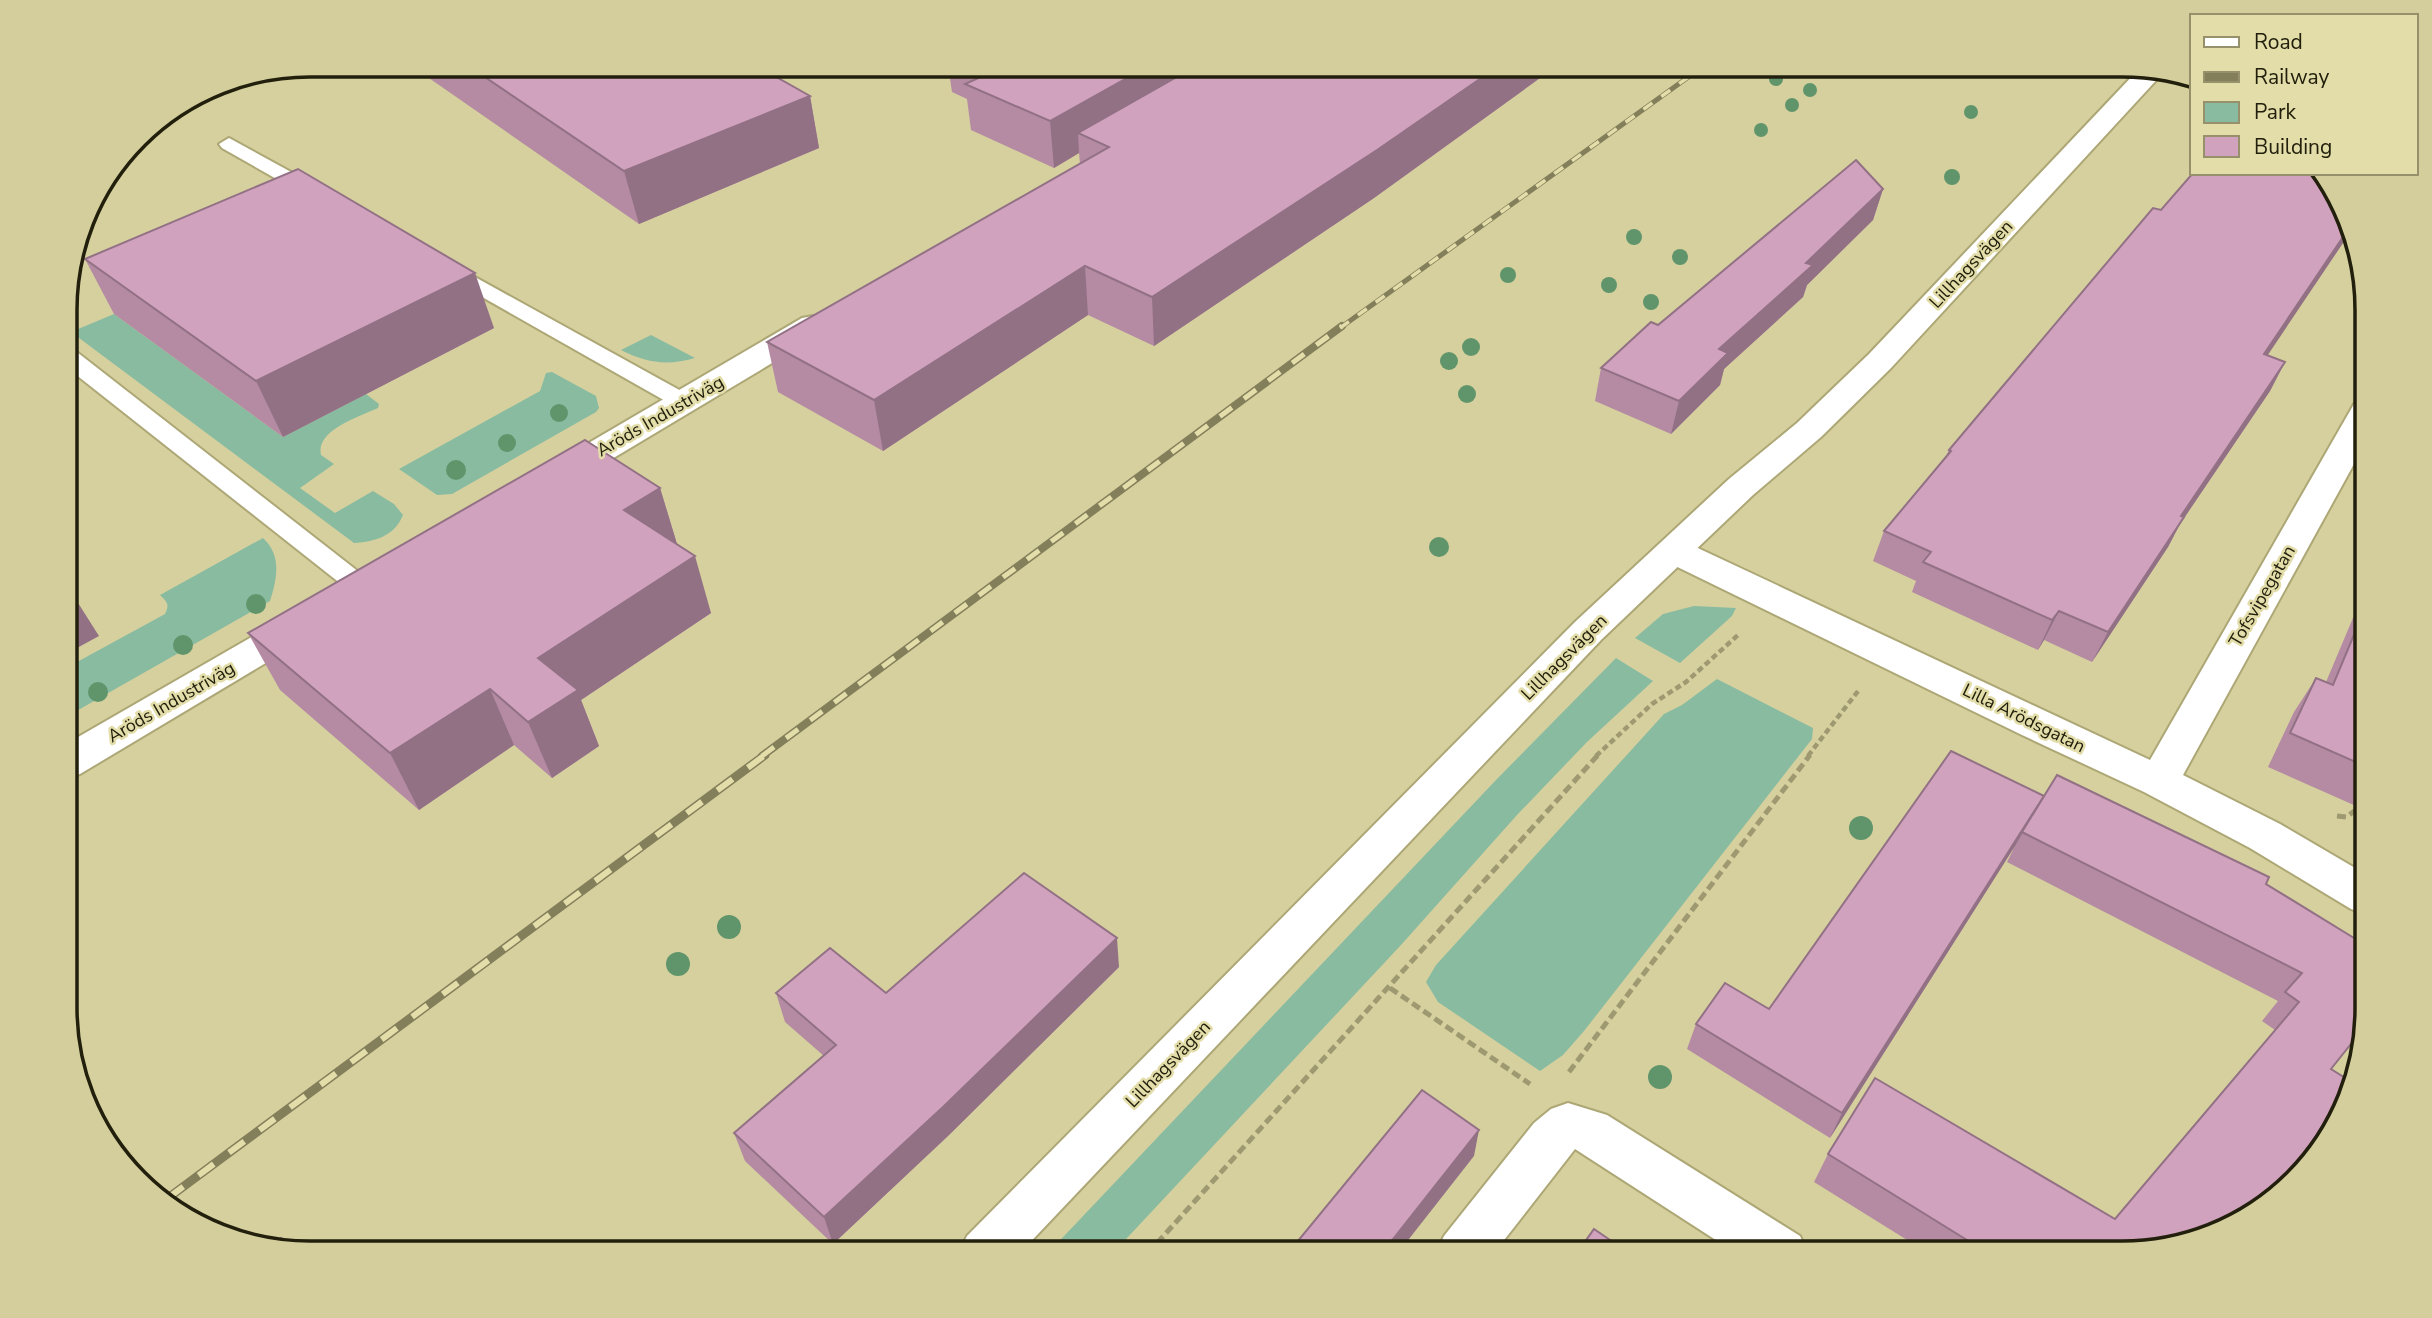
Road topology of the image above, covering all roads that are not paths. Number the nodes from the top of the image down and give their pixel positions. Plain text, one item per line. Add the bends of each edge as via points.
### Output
1 (2144, 78) edge
2 (229, 144) dead end
3 (337, 205) edge
4 (433, 260) edge
5 (840, 310) edge
6 (77, 364) edge
7 (684, 402) junction
8 (2355, 431) edge
9 (530, 492) edge
10 (1674, 551) junction
11 (356, 594) joint
12 (77, 757) edge
13 (2160, 781) junction
14 (2355, 890) edge
15 (997, 1241) edge
16 (1471, 1241) edge
17 (1763, 1241) edge

1 - 10 street, Lillhagsvägen via 1863,378
2 - 3 lane
4 - 7 lane
5 - 7 street, Aröds Industriväg
6 - 11 lane
7 - 9 street, Aröds Industriväg
8 - 13 street, Tofsvipegatan
10 - 13 street, Lilla Arödsgatan
10 - 15 street, Lillhagsvägen via 1579,641
11 - 12 street, Aröds Industriväg
13 - 14 street, Lilla Arödsgatan
16 - 17 street via 1551,1139 1559,1111

